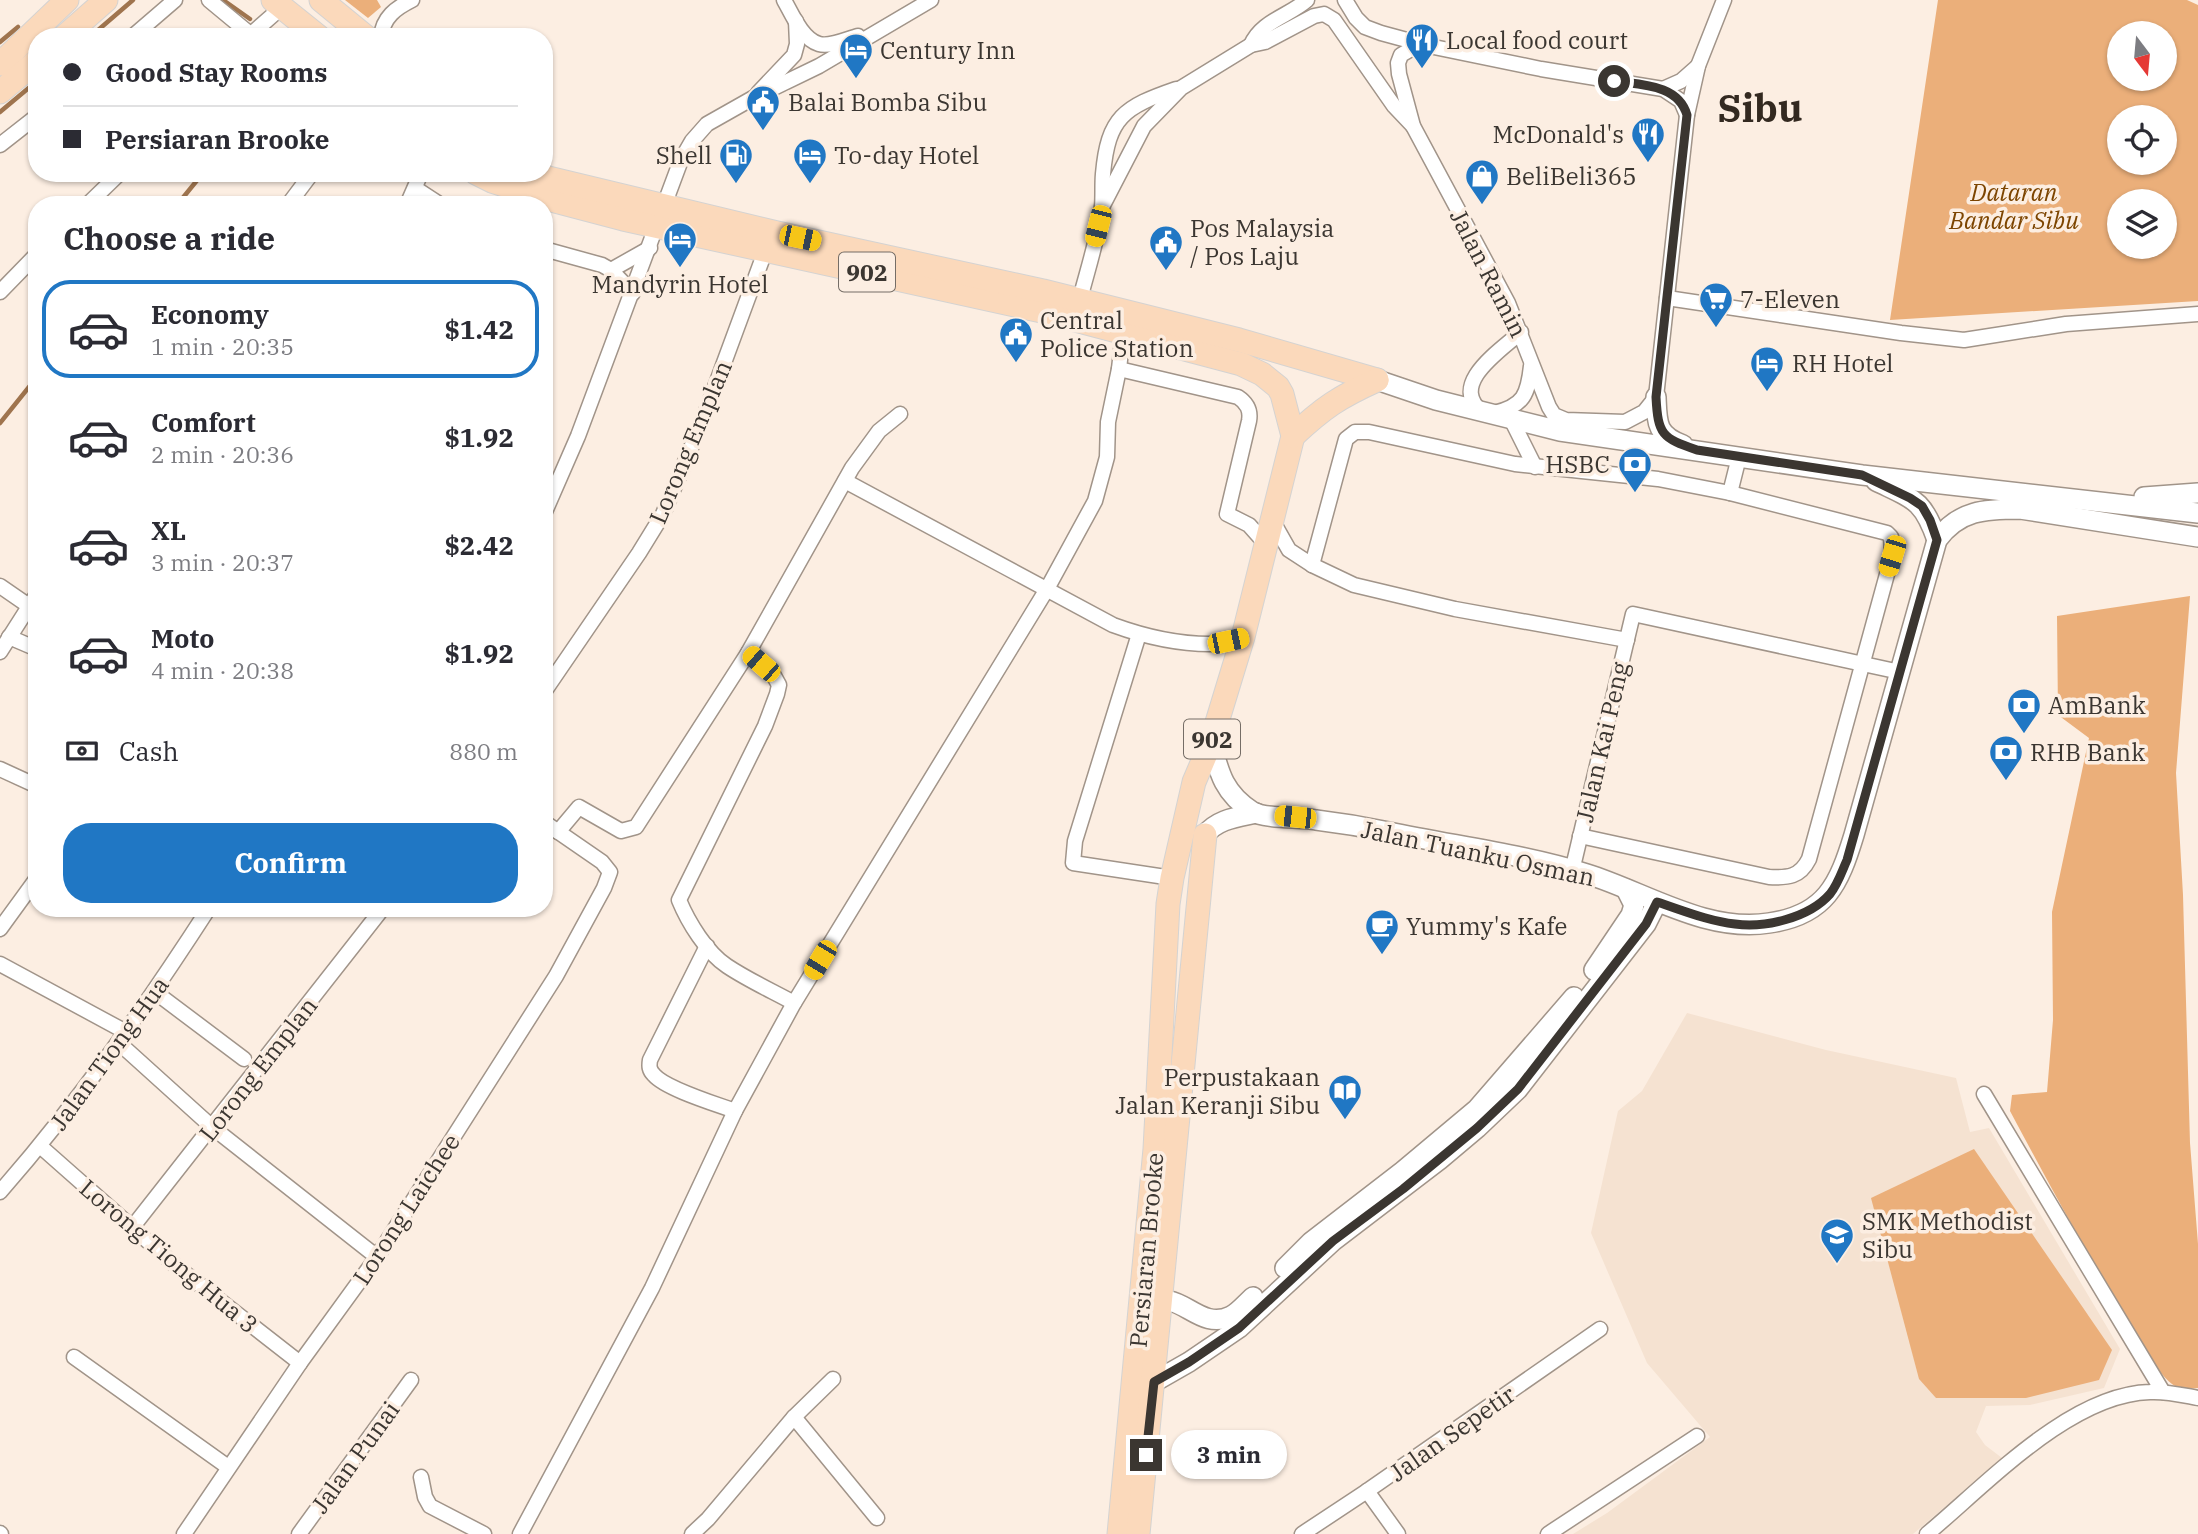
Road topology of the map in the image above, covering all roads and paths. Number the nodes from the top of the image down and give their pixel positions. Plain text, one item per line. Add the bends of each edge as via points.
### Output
1 (67, 0) edge
2 (106, 0) edge
3 (175, 0) edge
4 (209, 0) edge
5 (321, 0) edge
6 (412, 0) edge
7 (784, 0) edge
8 (931, 0) edge
9 (1307, 0) edge
10 (1345, 0) edge
11 (1724, 0) edge
12 (278, 3) edge
13 (393, 4) edge
14 (796, 21) junction
15 (38, 28) edge
16 (75, 28) edge
17 (142, 28) edge
18 (241, 28) edge
19 (255, 28) edge
20 (308, 28) edge
21 (355, 28) edge
22 (382, 28) edge
23 (875, 32) junction
24 (28, 37) edge
25 (1251, 45) junction
26 (1429, 46) junction
27 (0, 64) edge
28 (1698, 66) junction
29 (28, 69) edge
30 (1181, 88) junction
31 (1663, 89) junction
32 (0, 92) edge
33 (753, 98) junction
34 (1687, 115) junction
35 (28, 123) edge
36 (1413, 126) junction
37 (0, 145) edge
38 (553, 180) edge
39 (111, 182) edge
40 (417, 182) edge
41 (494, 182) edge
42 (415, 188) junction
43 (96, 196) edge
44 (411, 196) edge
45 (427, 196) edge
46 (526, 196) edge
47 (553, 207) edge
48 (1102, 207) junction
49 (656, 230) junction
50 (766, 249) junction
51 (553, 251) edge
52 (28, 263) edge
53 (611, 270) junction
54 (0, 292) edge
55 (633, 293) junction
56 (1667, 298) junction
57 (1077, 310) junction
58 (2198, 314) edge
59 (1521, 332) junction
60 (1123, 333) junction
61 (1532, 361) junction
62 (1119, 369) junction
63 (1377, 380) junction
64 (1656, 397) junction
65 (1486, 413) junction
66 (900, 414) dead end
67 (1511, 419) junction
68 (1293, 436) junction
69 (1697, 450) junction
70 (1740, 457) junction
71 (1535, 467) junction
72 (1862, 475) junction
73 (845, 481) junction
74 (553, 493) edge
75 (1730, 493) junction
76 (2198, 493) edge
77 (2080, 499) junction
78 (2198, 513) edge
79 (1271, 519) junction
80 (2146, 529) junction
81 (2198, 537) edge
82 (1937, 540) junction
83 (1265, 543) junction
84 (2198, 547) edge
85 (1311, 565) junction
86 (0, 586) edge
87 (1046, 589) junction
88 (28, 598) edge
89 (28, 608) edge
90 (1139, 634) junction
91 (9, 637) junction
92 (1243, 638) junction
93 (1627, 640) junction
94 (28, 645) edge
95 (0, 652) edge
96 (748, 653) junction
97 (1861, 665) junction
98 (1900, 672) junction
99 (553, 679) edge
100 (1211, 742) junction
101 (0, 769) edge
102 (28, 782) edge
103 (1256, 814) junction
104 (553, 828) edge
105 (558, 832) junction
106 (1205, 835) joint
107 (1580, 836) junction
108 (1572, 870) junction
109 (1172, 878) junction
110 (1626, 889) junction
111 (28, 890) edge
112 (1657, 902) junction
113 (203, 917) edge
114 (376, 917) edge
115 (0, 929) edge
116 (707, 946) junction
117 (0, 964) edge
118 (155, 992) junction
119 (794, 1003) junction
120 (122, 1037) junction
121 (1551, 1047) junction
122 (244, 1059) dead end
123 (1508, 1073) junction
124 (1984, 1094) dead end
125 (735, 1111) junction
126 (212, 1127) junction
127 (40, 1146) junction
128 (0, 1192) edge
129 (131, 1229) junction
130 (377, 1257) junction
131 (1150, 1306) junction
132 (1205, 1319) junction
133 (1600, 1329) dead end
134 (1211, 1347) junction
135 (74, 1357) dead end
136 (300, 1363) junction
137 (833, 1379) dead end
138 (411, 1380) dead end
139 (1154, 1382) junction
140 (2163, 1392) junction
141 (2198, 1398) edge
142 (794, 1417) junction
143 (1697, 1436) dead end
144 (228, 1467) junction
145 (421, 1477) dead end
146 (1367, 1491) junction
147 (877, 1518) dead end
148 (184, 1534) edge
149 (299, 1534) edge
150 (484, 1534) edge
151 (520, 1534) edge
152 (692, 1534) edge
153 (1119, 1534) edge
154 (1138, 1534) edge
155 (1302, 1534) edge
156 (1398, 1534) edge
157 (1548, 1534) edge
158 (1927, 1534) edge

1 - 15 main road
2 - 16 main road
3 - 17 street
4 - 18 street
5 - 21 main road
6 - 13 street
7 - 14 street
8 - 23 street
9 - 25 street via 1263,28
10 - 26 street via 1364,27
11 - 28 street
12 - 19 street
12 - 20 main road
13 - 22 street
14 - 23 street via 819,44
14 - 33 street via 794,55
23 - 33 street
24 - 27 main road
25 - 30 street
25 - 36 street via 1265,43 1324,14 1334,20
26 - 31 street
26 - 36 street, Jalan Ramin via 1413,48 1401,55 1398,63
28 - 31 street
28 - 34 street
29 - 32 main road
30 - 48 street via 1144,127
30 - 48 street via 1129,108 1115,124 1105,156
31 - 34 street via 1681,101
33 - 49 street via 707,124 692,141
34 - 56 street
35 - 37 street
36 - 59 street, Jalan Ramin
38 - 49 main road, Persiaran Brooke / 902
39 - 43 street
40 - 42 street
41 - 46 main road, Persiaran Brooke / 902
42 - 44 street
42 - 45 street
47 - 49 main road, Persiaran Brooke / 902
48 - 57 street
49 - 50 main road, Persiaran Brooke / 902
49 - 53 street
49 - 55 street
49 - 57 main road, Persiaran Brooke / 902
50 - 57 main road, Persiaran Brooke / 902
50 - 99 street, Lorong Emplan via 705,416 663,514
51 - 53 street
52 - 54 street
53 - 55 street
55 - 74 street
56 - 58 street via 1964,340 2066,324
56 - 64 street
57 - 60 main road, Persiaran Brooke / 902
57 - 63 main road, Persiaran Brooke / 902 via 1239,341
59 - 61 street, Jalan Ramin
59 - 65 street via 1472,380 1472,402
60 - 62 street
60 - 68 main road, Persiaran Brooke / 902 via 1241,364 1262,374 1282,394
61 - 64 street, Jalan Ramin via 1549,407 1566,421 1625,422
61 - 65 street via 1529,388 1522,400 1510,410
62 - 83 street via 1243,400 1249,408 1249,421 1227,514 1249,525
62 - 87 street via 1108,422 1107,457 1095,501
63 - 65 street
63 - 68 main road via 1340,397
64 - 69 street via 1663,435
65 - 67 street
66 - 73 street via 879,431
67 - 69 street via 1560,431
67 - 71 street
68 - 79 main road, Persiaran Brooke / 902
69 - 70 street
70 - 72 street
70 - 75 street
71 - 75 street via 1657,479
71 - 85 street via 1369,432 1349,434
72 - 77 street
72 - 82 street via 1922,506
73 - 87 street
73 - 96 street
75 - 97 street via 1891,537 1892,556
76 - 77 street
77 - 78 street
79 - 83 main road, Persiaran Brooke / 902
79 - 85 street via 1289,550
80 - 81 street
80 - 82 street via 2020,509 1991,509 1957,520
80 - 84 street
82 - 98 street, Jalan Tuanku Osman
83 - 92 main road, Persiaran Brooke / 902
85 - 93 street via 1354,585 1455,609
86 - 88 street
87 - 90 street
87 - 119 street
89 - 91 street
90 - 92 street via 1213,644
90 - 109 street via 1074,841 1073,863
91 - 94 street
91 - 95 street
92 - 100 main road, Persiaran Brooke / 902
93 - 97 street, Jalan Kai Peng via 1633,614
93 - 107 street, Jalan Kai Peng
96 - 105 street via 636,827 621,831 579,807
96 - 116 street via 779,685 765,726 679,896
97 - 98 street
97 - 107 street via 1809,859 1802,870 1788,878 1769,877
98 - 112 street, Jalan Tuanku Osman via 1847,860 1830,894 1798,915 1738,925
100 - 103 street via 1229,792
100 - 109 main road, Persiaran Brooke / 902 via 1195,782
101 - 102 street
103 - 106 street via 1221,822
103 - 108 street, Jalan Tuanku Osman via 1361,827
104 - 105 street
105 - 130 street, Lorong Laichee via 602,862 610,872 604,888 556,976
106 - 131 main road, Persiaran Brooke / 902
107 - 108 street, Jalan Kai Peng
108 - 110 street, Jalan Tuanku Osman
109 - 131 main road, Persiaran Brooke / 902
110 - 112 street, Jalan Tuanku Osman
110 - 123 street via 1634,905 1631,915 1577,993
111 - 115 street
112 - 121 street via 1646,924
113 - 118 street, Jalan Tiong Hua
114 - 126 street, Lorong Emplan
116 - 119 street via 726,966
116 - 125 street via 650,1060 650,1069 660,1081
117 - 120 street
118 - 120 street, Jalan Tiong Hua
118 - 122 street
119 - 125 street
120 - 126 street
120 - 127 street, Jalan Tiong Hua
121 - 123 street via 1539,1046
121 - 134 street via 1518,1089 1477,1128 1333,1241 1239,1328
123 - 132 street via 1477,1109 1311,1242 1233,1315
124 - 140 street
125 - 151 street via 653,1288
126 - 129 street, Lorong Emplan
126 - 130 street
127 - 128 street, Jalan Tiong Hua
127 - 129 street, Lorong Tiong Hua 3
129 - 136 street, Lorong Tiong Hua 3
130 - 136 street, Lorong Laichee
131 - 132 street via 1172,1300
131 - 139 main road, Persiaran Brooke / 902
131 - 153 main road, Persiaran Brooke / 902
132 - 134 street
133 - 146 street, Jalan Sepetir
134 - 139 street
135 - 144 street
136 - 144 street, Lorong Laichee
137 - 142 street
138 - 149 street, Jalan Punai
139 - 154 main road, Persiaran Brooke / 902
140 - 141 street
140 - 158 street via 2113,1399 2045,1434
142 - 147 street
142 - 152 street
143 - 157 street
144 - 148 street, Lorong Laichee
145 - 150 street via 430,1506
146 - 155 street, Jalan Sepetir
146 - 156 street

